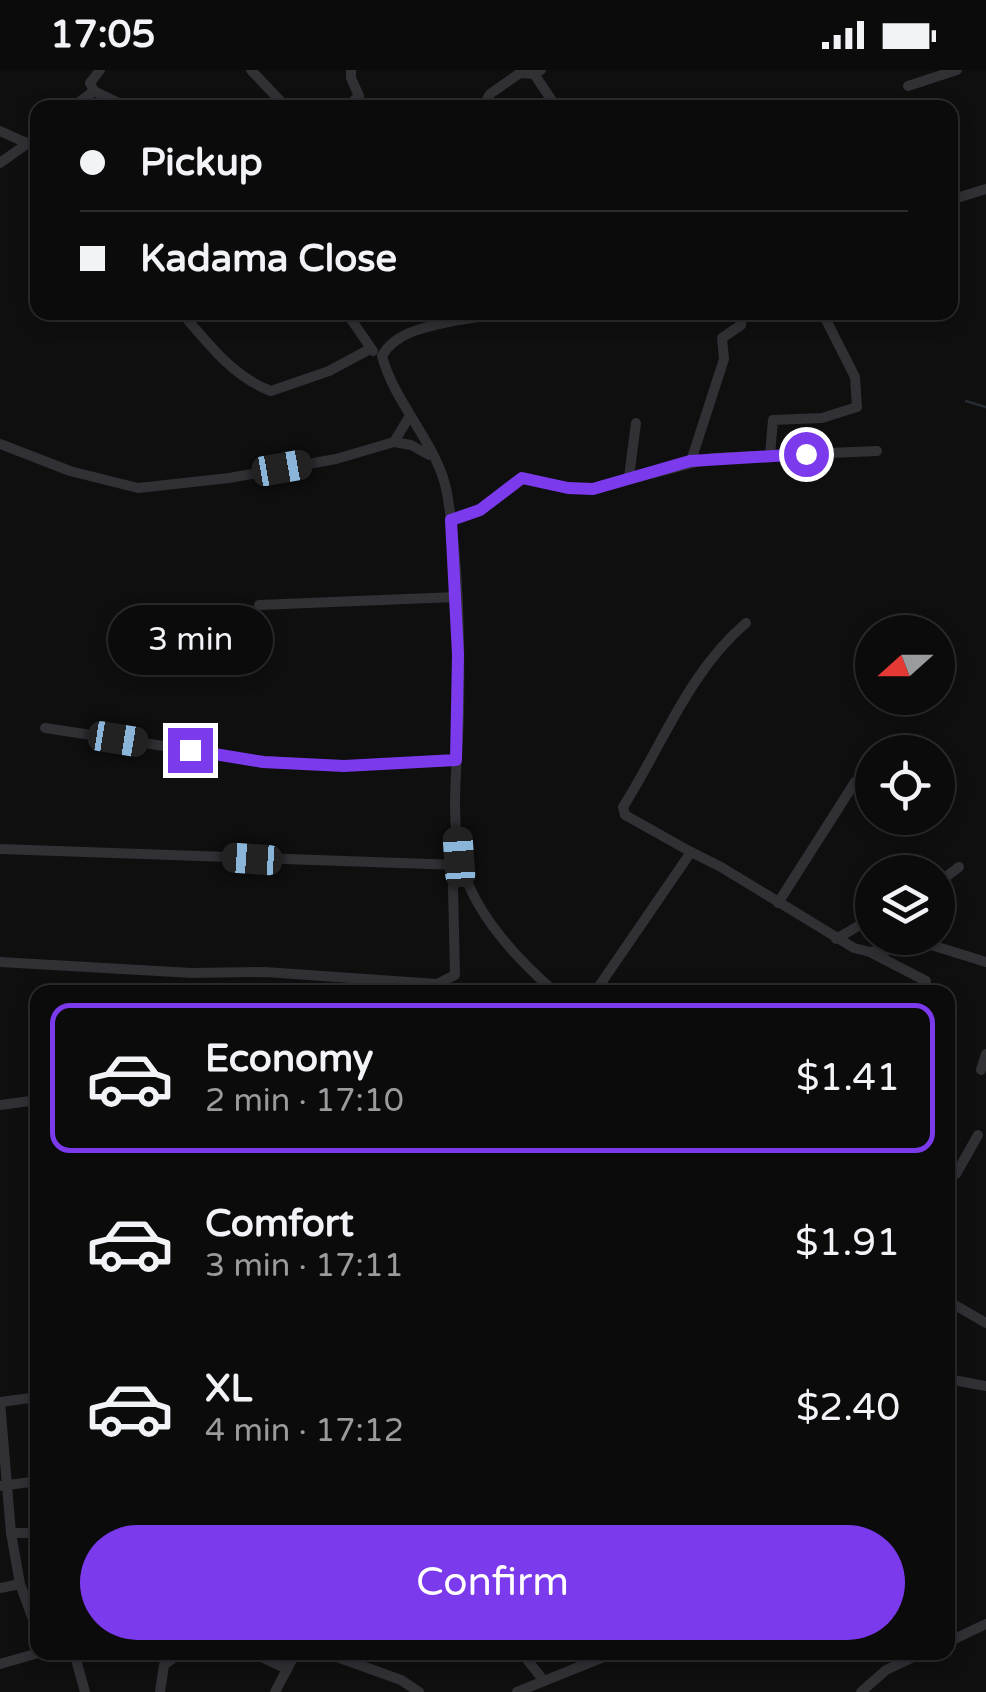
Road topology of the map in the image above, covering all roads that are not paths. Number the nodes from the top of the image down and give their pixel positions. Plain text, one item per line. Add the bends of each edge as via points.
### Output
1 (100, 70) edge
2 (251, 70) edge
3 (351, 70) edge
4 (958, 70) edge
5 (532, 71) edge
6 (908, 86) dead end
7 (94, 91) junction
8 (82, 100) edge
9 (113, 100) edge
10 (279, 100) edge
11 (355, 100) edge
12 (487, 100) edge
13 (551, 100) edge
14 (0, 130) edge
15 (30, 142) edge
16 (30, 147) edge
17 (0, 164) edge
18 (986, 189) edge
19 (958, 198) edge
20 (188, 320) edge
21 (351, 320) edge
22 (446, 320) edge
23 (741, 320) edge
24 (826, 320) edge
25 (370, 349) junction
26 (382, 356) junction
27 (410, 418) junction
28 (636, 423) dead end
29 (394, 442) junction
30 (0, 444) edge
31 (877, 451) dead end
32 (770, 455) junction
33 (433, 457) junction
34 (690, 461) junction
35 (629, 478) junction
36 (451, 520) junction
37 (456, 598) junction
38 (259, 605) dead end
39 (746, 623) dead end
40 (45, 728) dead end
41 (456, 760) junction
42 (855, 782) dead end
43 (0, 850) edge
44 (691, 852) junction
45 (458, 861) junction
46 (778, 903) junction
47 (855, 928) edge
48 (836, 939) junction
49 (855, 948) edge
50 (955, 952) edge
51 (881, 955) edge
52 (0, 962) edge
53 (986, 962) edge
54 (926, 981) dead end
55 (548, 985) edge
56 (600, 985) edge
57 (986, 1054) edge
58 (981, 1070) dead end
59 (30, 1101) edge
60 (0, 1105) edge
61 (978, 1135) dead end
62 (955, 1174) edge
63 (955, 1305) edge
64 (986, 1322) edge
65 (955, 1380) edge
66 (986, 1386) edge
67 (30, 1398) edge
68 (30, 1482) edge
69 (4, 1486) edge
70 (7, 1527) edge
71 (20, 1584) junction
72 (0, 1588) edge
73 (30, 1611) edge
74 (986, 1624) edge
75 (955, 1639) edge
76 (30, 1655) edge
77 (76, 1660) edge
78 (171, 1660) edge
79 (268, 1660) edge
80 (292, 1660) edge
81 (346, 1660) edge
82 (527, 1660) edge
83 (596, 1660) edge
84 (907, 1660) edge
85 (0, 1664) edge
86 (288, 1669) junction
87 (544, 1681) junction
88 (85, 1692) edge
89 (160, 1692) edge
90 (276, 1692) edge
91 (418, 1692) edge
92 (516, 1692) edge
93 (862, 1692) edge

1 - 7 street via 90,83
2 - 10 street
3 - 11 street
4 - 6 street
5 - 12 street
5 - 13 street
7 - 8 street
7 - 9 street
14 - 15 street
16 - 17 street
18 - 19 street
20 - 25 street via 217,354 271,392
21 - 25 street
22 - 26 street via 395,340
23 - 34 street via 722,338 724,359
24 - 32 street via 855,377 858,407 822,418 773,420
25 - 26 street
26 - 27 street
27 - 29 street
27 - 33 street
28 - 35 street
29 - 30 street via 336,459 138,488
29 - 33 street
31 - 32 street
32 - 34 street
33 - 36 street
34 - 35 street
35 - 36 street via 593,489 522,478 480,510
36 - 37 street
37 - 38 street
37 - 41 street
39 - 44 street via 692,688 622,807 631,820
40 - 41 street via 263,762
41 - 45 street
42 - 46 street
43 - 45 street
44 - 46 street
44 - 56 street
45 - 52 street via 455,976 436,984
45 - 55 street via 489,919
46 - 48 street
47 - 48 street
48 - 49 street
50 - 53 street
51 - 54 street
57 - 58 street
59 - 60 street
61 - 62 street
63 - 64 street
65 - 66 street
67 - 69 street via 0,1402
68 - 69 street
69 - 70 street
70 - 71 street
71 - 72 street
71 - 73 street
74 - 75 street
76 - 85 street
77 - 88 street
78 - 89 street
79 - 86 street
80 - 86 street
81 - 91 street
82 - 87 street
83 - 87 street
84 - 93 street
86 - 90 street
87 - 92 street

